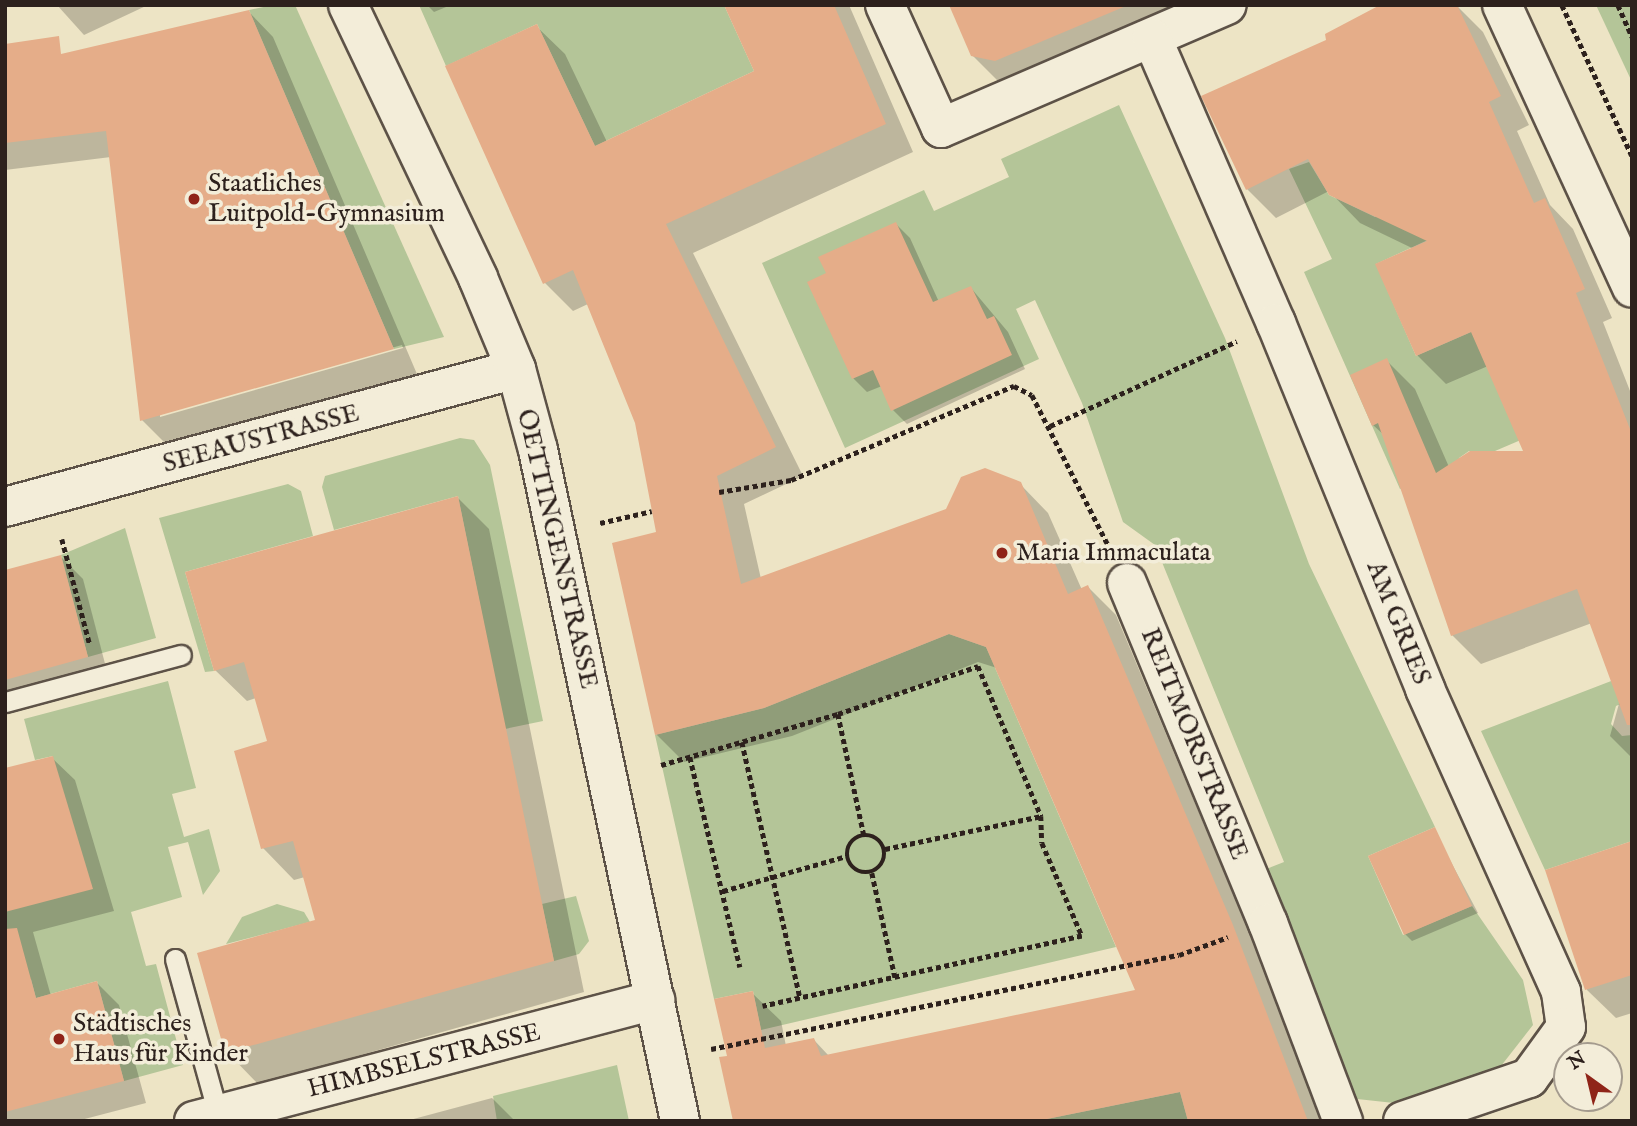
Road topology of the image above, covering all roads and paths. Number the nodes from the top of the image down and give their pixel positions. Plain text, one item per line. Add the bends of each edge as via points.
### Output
1 (348, 5) edge
2 (886, 5) edge
3 (1227, 5) edge
4 (1502, 5) edge
5 (1562, 5) edge
6 (1618, 5) edge
7 (1632, 37) edge
8 (1152, 38) junction
9 (1632, 156) edge
10 (1632, 287) edge
11 (1276, 323) junction
12 (516, 369) junction
13 (1050, 426) junction
14 (719, 492) dead end
15 (5, 507) edge
16 (652, 511) dead end
17 (600, 523) dead end
18 (61, 538) dead end
19 (1127, 583) joint
20 (181, 655) dead end
21 (99, 678) junction
22 (5, 702) edge
23 (838, 714) junction
24 (742, 742) junction
25 (690, 757) junction
26 (661, 765) dead end
27 (1041, 816) junction
28 (864, 835) junction
29 (885, 849) junction
30 (847, 856) junction
31 (872, 873) junction
32 (774, 877) junction
33 (723, 891) junction
34 (1268, 923) junction
35 (175, 959) dead end
36 (740, 967) dead end
37 (895, 977) junction
38 (800, 998) junction
39 (655, 1000) junction
40 (763, 1006) dead end
41 (711, 1049) dead end
42 (206, 1117) edge
43 (680, 1121) edge
44 (1343, 1121) edge
45 (1403, 1121) edge

1 - 12 street, OETTINGENSTRASSE via 478,278
2 - 8 street via 941,128
3 - 8 street
4 - 10 street
5 - 9 path
6 - 7 path
8 - 11 street, AM GRIES
11 - 13 path
11 - 45 street, AM GRIES via 1425,689 1560,992 1566,1027 1529,1078
12 - 15 street, SEEAUSTRASSE
12 - 39 street, OETTINGENSTRASSE via 538,450
13 - 14 path via 1032,395 1014,386 791,480
13 - 19 path
16 - 17 path
18 - 21 path
19 - 34 street, REITMORSTRASSE
20 - 21 lane
21 - 22 lane
23 - 24 path
23 - 27 path via 978,666
23 - 28 path
24 - 25 path
24 - 32 path
25 - 26 path
25 - 33 path
27 - 29 path
27 - 37 path via 1042,843 1082,936
28 - 29 path via 877,838
28 - 30 path via 851,842
29 - 31 path via 883,863
30 - 31 path via 856,870
30 - 32 path
31 - 37 path
32 - 33 path
32 - 38 path
33 - 36 path
34 - 41 path via 1179,956
34 - 44 street, REITMORSTRASSE
35 - 42 lane
37 - 38 path
38 - 40 path
39 - 42 street, HIMBSELSTRASSE
39 - 43 street, OETTINGENSTRASSE

